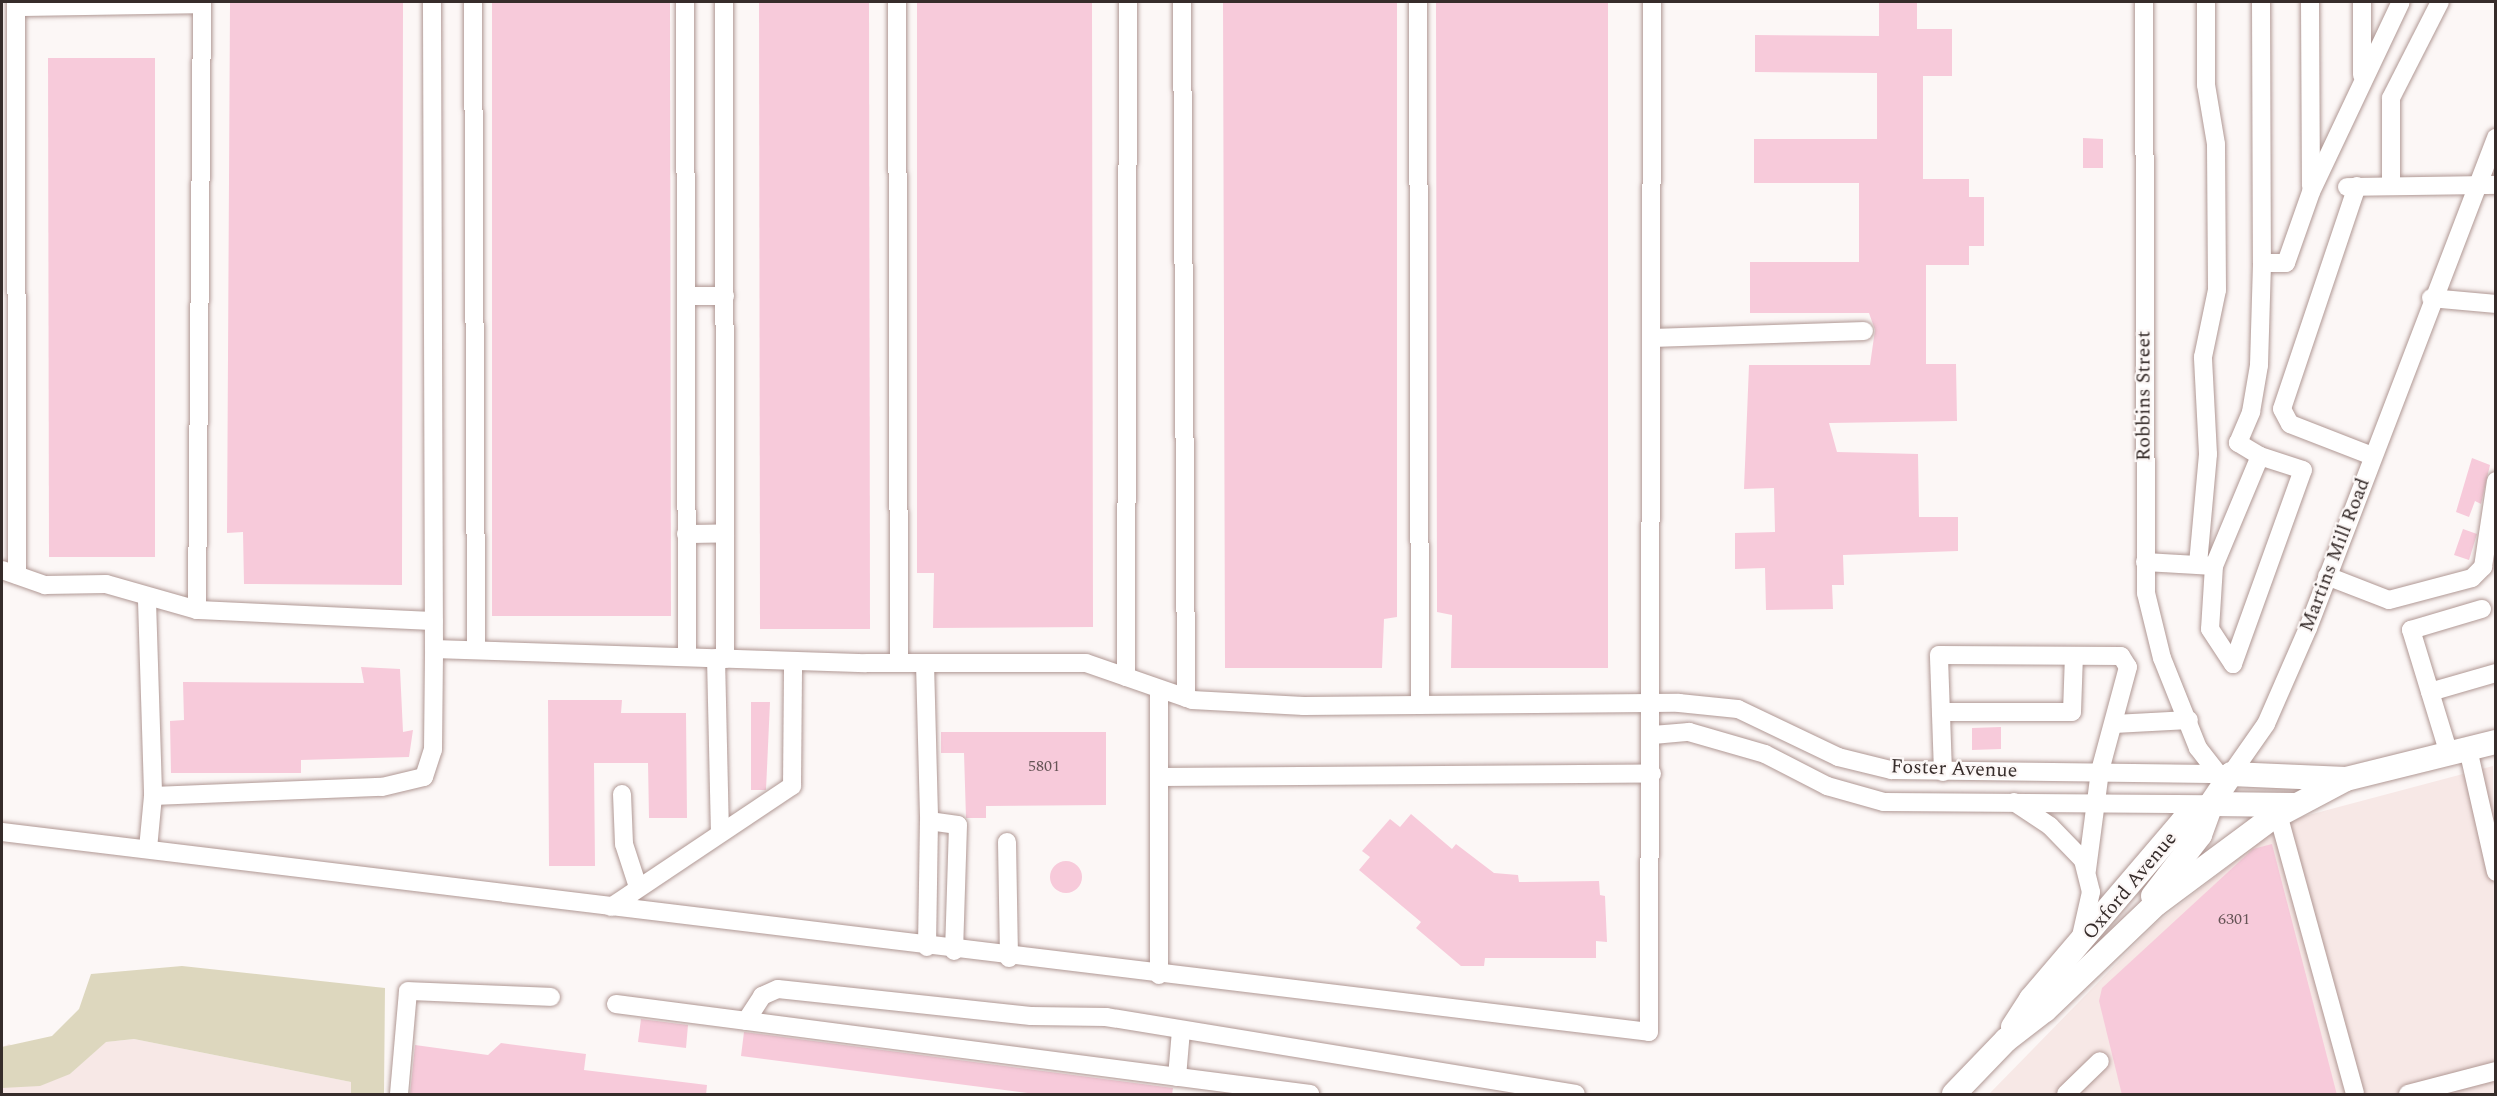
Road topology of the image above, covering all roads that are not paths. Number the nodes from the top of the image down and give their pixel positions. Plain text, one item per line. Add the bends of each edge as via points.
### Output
1 (432, 2) edge
2 (473, 2) edge
3 (685, 2) edge
4 (724, 2) edge
5 (897, 2) edge
6 (1128, 2) edge
7 (1182, 2) edge
8 (1418, 2) edge
9 (1652, 2) edge
10 (2144, 2) edge
11 (2205, 2) edge
12 (2261, 2) edge
13 (2310, 2) edge
14 (2362, 2) edge
15 (2401, 2) edge
16 (2440, 2) edge
17 (202, 3) edge
18 (16, 4) edge
19 (2362, 78) junction
20 (2496, 138) edge
21 (2473, 185) junction
22 (2496, 185) edge
23 (2391, 186) junction
24 (2311, 192) junction
25 (2262, 263) junction
26 (725, 296) junction
27 (686, 297) junction
28 (2431, 298) junction
29 (2496, 304) edge
30 (1864, 331) dead end
31 (1653, 339) junction
32 (2259, 456) junction
33 (2372, 456) junction
34 (2496, 481) edge
35 (725, 533) junction
36 (686, 534) junction
37 (2145, 562) junction
38 (2206, 565) junction
39 (9, 572) edge
40 (2327, 576) junction
41 (147, 601) junction
42 (2482, 609) dead end
43 (197, 610) junction
44 (434, 621) junction
45 (434, 649) junction
46 (476, 650) junction
47 (2074, 656) junction
48 (687, 657) junction
49 (721, 659) junction
50 (793, 661) junction
51 (899, 663) junction
52 (925, 663) junction
53 (2496, 673) edge
54 (1126, 677) junction
55 (1159, 689) junction
56 (2430, 692) junction
57 (1186, 698) junction
58 (1653, 704) junction
59 (1420, 705) junction
60 (1942, 712) junction
61 (2189, 720) junction
62 (2115, 724) junction
63 (1653, 735) junction
64 (2496, 742) edge
65 (2459, 751) junction
66 (2100, 771) junction
67 (1943, 772) junction
68 (1652, 774) junction
69 (2224, 774) junction
70 (1161, 777) junction
71 (2346, 779) junction
72 (622, 794) dead end
73 (153, 796) junction
74 (2014, 802) junction
75 (2096, 802) junction
76 (2211, 804) junction
77 (2286, 810) junction
78 (929, 821) junction
79 (720, 829) junction
80 (2, 831) edge
81 (1007, 842) dead end
82 (148, 849) junction
83 (2495, 867) edge
84 (2087, 870) junction
85 (638, 887) junction
86 (611, 907) junction
87 (2117, 940) junction
88 (927, 947) junction
89 (954, 951) junction
90 (2075, 952) junction
91 (1009, 958) junction
92 (1158, 975) junction
93 (551, 997) dead end
94 (616, 1004) dead end
95 (747, 1021) junction
96 (1181, 1030) junction
97 (2006, 1040) junction
98 (2100, 1061) dead end
99 (2496, 1071) edge
100 (1177, 1077) junction
101 (399, 1095) edge
102 (1310, 1095) edge
103 (1576, 1095) edge
104 (1954, 1095) edge
105 (2066, 1095) edge
106 (2355, 1095) edge
107 (2408, 1095) edge

1 - 44 street
2 - 46 street
3 - 27 street
4 - 26 street
5 - 51 street
6 - 54 street
7 - 57 street
8 - 59 street
9 - 31 street
10 - 37 street, Robbins Street
11 - 38 street via 2206,85 2216,144 2217,290 2203,357 2208,454
12 - 25 street
13 - 24 street
14 - 19 street
15 - 19 street
16 - 23 street via 2391,98
17 - 18 street
17 - 43 street
18 - 39 street
19 - 24 street
20 - 21 street, Martins Mill Road
21 - 22 street
21 - 23 street
21 - 28 street, Martins Mill Road
23 - 33 street via 2351,187 2282,410 2290,424
24 - 25 street via 2286,263
25 - 32 street via 2259,365 2251,412 2238,443
26 - 27 street
26 - 35 street
27 - 36 street
28 - 29 street
28 - 33 street, Martins Mill Road
30 - 31 street
31 - 58 street
32 - 38 street
32 - 38 street via 2303,470 2233,664 2210,629
33 - 40 street, Martins Mill Road
34 - 40 street via 2483,567 2472,578 2389,600
35 - 36 street
35 - 49 street
36 - 48 street
37 - 38 street
37 - 61 street, Robbins Street via 2146,593 2162,658
39 - 41 street via 45,585 106,584
40 - 69 street, Martins Mill Road via 2266,724
41 - 43 street
41 - 73 street
42 - 56 street via 2411,630
43 - 44 street
44 - 45 street
45 - 46 street, Foster Avenue
45 - 73 street via 433,750 424,777 382,787
46 - 48 street, Foster Avenue
47 - 60 street via 2072,712
47 - 60 street via 1939,655
47 - 62 street via 2121,656 2128,667
48 - 49 street, Foster Avenue
49 - 50 street, Foster Avenue
49 - 79 street
50 - 51 street, Foster Avenue
50 - 79 street via 792,786
51 - 52 street, Foster Avenue
52 - 54 street, Foster Avenue via 1086,663
52 - 78 street
53 - 56 street
54 - 55 street, Foster Avenue
55 - 57 street, Foster Avenue
55 - 70 street
56 - 65 street
57 - 59 street, Foster Avenue via 1304,706
58 - 59 street, Foster Avenue
58 - 63 street
58 - 67 street, Foster Avenue via 1738,709 1839,757 1890,770
60 - 67 street
61 - 62 street
61 - 69 street, Robbins Street via 2202,756
62 - 66 street
63 - 68 street
63 - 74 street, Foster Avenue via 1689,732 1765,754 1827,786 1884,802
64 - 65 main road, Oxford Avenue
65 - 71 main road, Oxford Avenue
65 - 83 street
66 - 67 street, Foster Avenue
66 - 69 street, Foster Avenue
66 - 75 street
68 - 70 street
68 - 92 street via 1649,1032
69 - 71 main road, Oxford Avenue
69 - 76 main road, Martins Mill Road
70 - 92 street
71 - 77 main road, Oxford Avenue
72 - 85 street via 624,844
73 - 82 street
74 - 75 street, Foster Avenue
74 - 84 street via 2064,838
75 - 76 street, Foster Avenue
75 - 84 street
76 - 77 main road, Oxford Avenue
76 - 87 main road, Martins Mill Road via 2200,835
76 - 90 main road, Oxford Avenue via 2183,821
77 - 87 main road, Oxford Avenue
77 - 106 street
78 - 88 street
78 - 89 street via 958,825
79 - 85 street
80 - 82 street
81 - 91 street
82 - 86 street
84 - 90 street via 2089,907
85 - 86 street
86 - 88 street
87 - 97 main road, Oxford Avenue via 2045,1010
88 - 89 street
89 - 91 street
90 - 97 main road, Oxford Avenue via 2031,999
91 - 92 street
93 - 101 street via 408,991
94 - 95 street
95 - 96 street via 762,996 778,989 1031,1017 1106,1017
95 - 100 street
96 - 100 street
96 - 103 street
97 - 104 main road, Oxford Avenue
98 - 105 street
99 - 107 street
100 - 102 street

